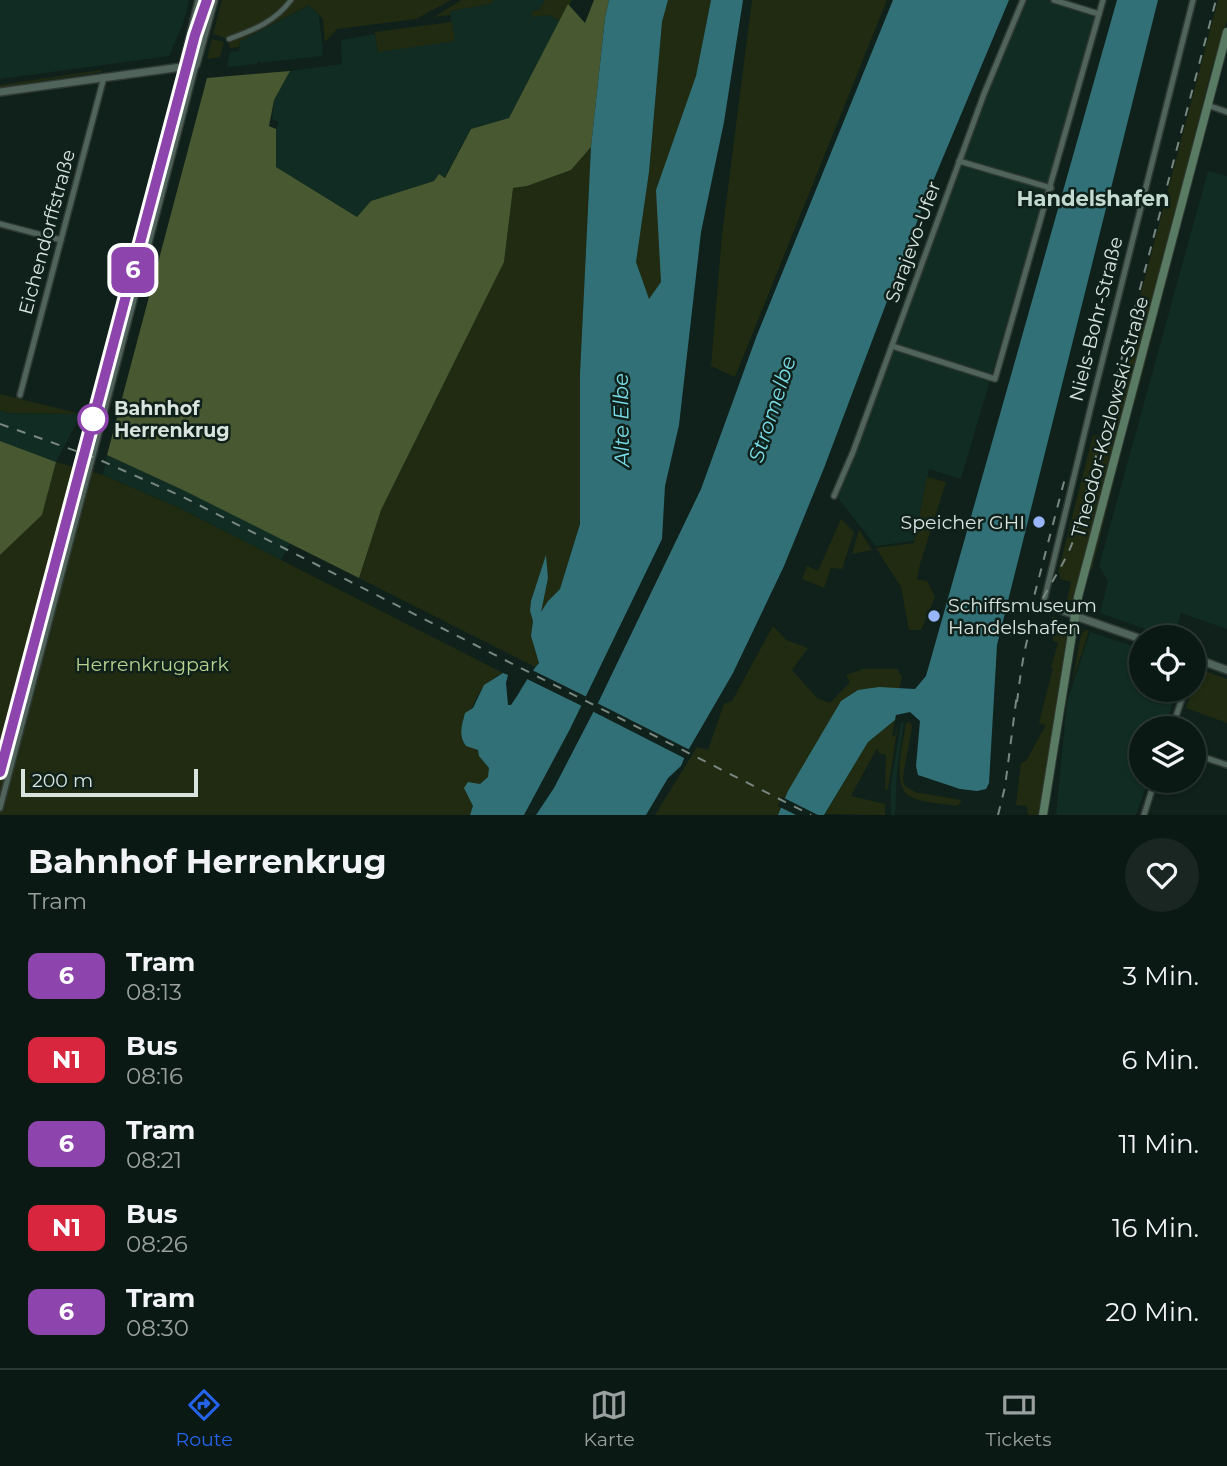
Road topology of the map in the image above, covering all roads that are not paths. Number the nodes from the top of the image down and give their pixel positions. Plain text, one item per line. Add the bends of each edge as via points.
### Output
1 (199, 0) edge
2 (214, 0) edge
3 (291, 0) edge
4 (1023, 0) edge
5 (1054, 0) edge
6 (1103, 0) edge
7 (1193, 0) edge
8 (1099, 14) junction
9 (1227, 32) edge
10 (229, 39) dead end
11 (196, 65) junction
12 (183, 66) junction
13 (104, 77) junction
14 (0, 92) edge
15 (1206, 105) junction
16 (1227, 112) edge
17 (959, 161) junction
18 (1051, 188) junction
19 (0, 224) edge
20 (61, 240) junction
21 (892, 346) junction
22 (20, 395) dead end
23 (834, 496) dead end
24 (1075, 616) junction
25 (1129, 635) edge
26 (1206, 664) edge
27 (1227, 670) edge
28 (1206, 758) edge
29 (1227, 765) edge
30 (1151, 793) edge
31 (0, 808) edge
32 (1043, 815) edge
33 (1144, 815) edge

1 - 12 street
2 - 11 street
3 - 10 street via 266,23
4 - 17 street, Sarajevo-Ufer
5 - 8 street
6 - 8 street
7 - 24 street, Niels-Bohr-Straße via 1043,605
8 - 18 street
9 - 15 main road, Theodor-Kozlowski-Straße
11 - 12 street
11 - 31 street
12 - 13 street
13 - 14 street
13 - 20 street, Eichendorffstraße
15 - 16 street
15 - 24 main road, Theodor-Kozlowski-Straße
17 - 18 street
17 - 21 street, Sarajevo-Ufer
18 - 21 street via 995,379
19 - 20 street
20 - 22 street, Eichendorffstraße
21 - 23 street, Sarajevo-Ufer
24 - 25 street
24 - 32 main road, Theodor-Kozlowski-Straße
26 - 27 street
28 - 29 street
30 - 33 street

